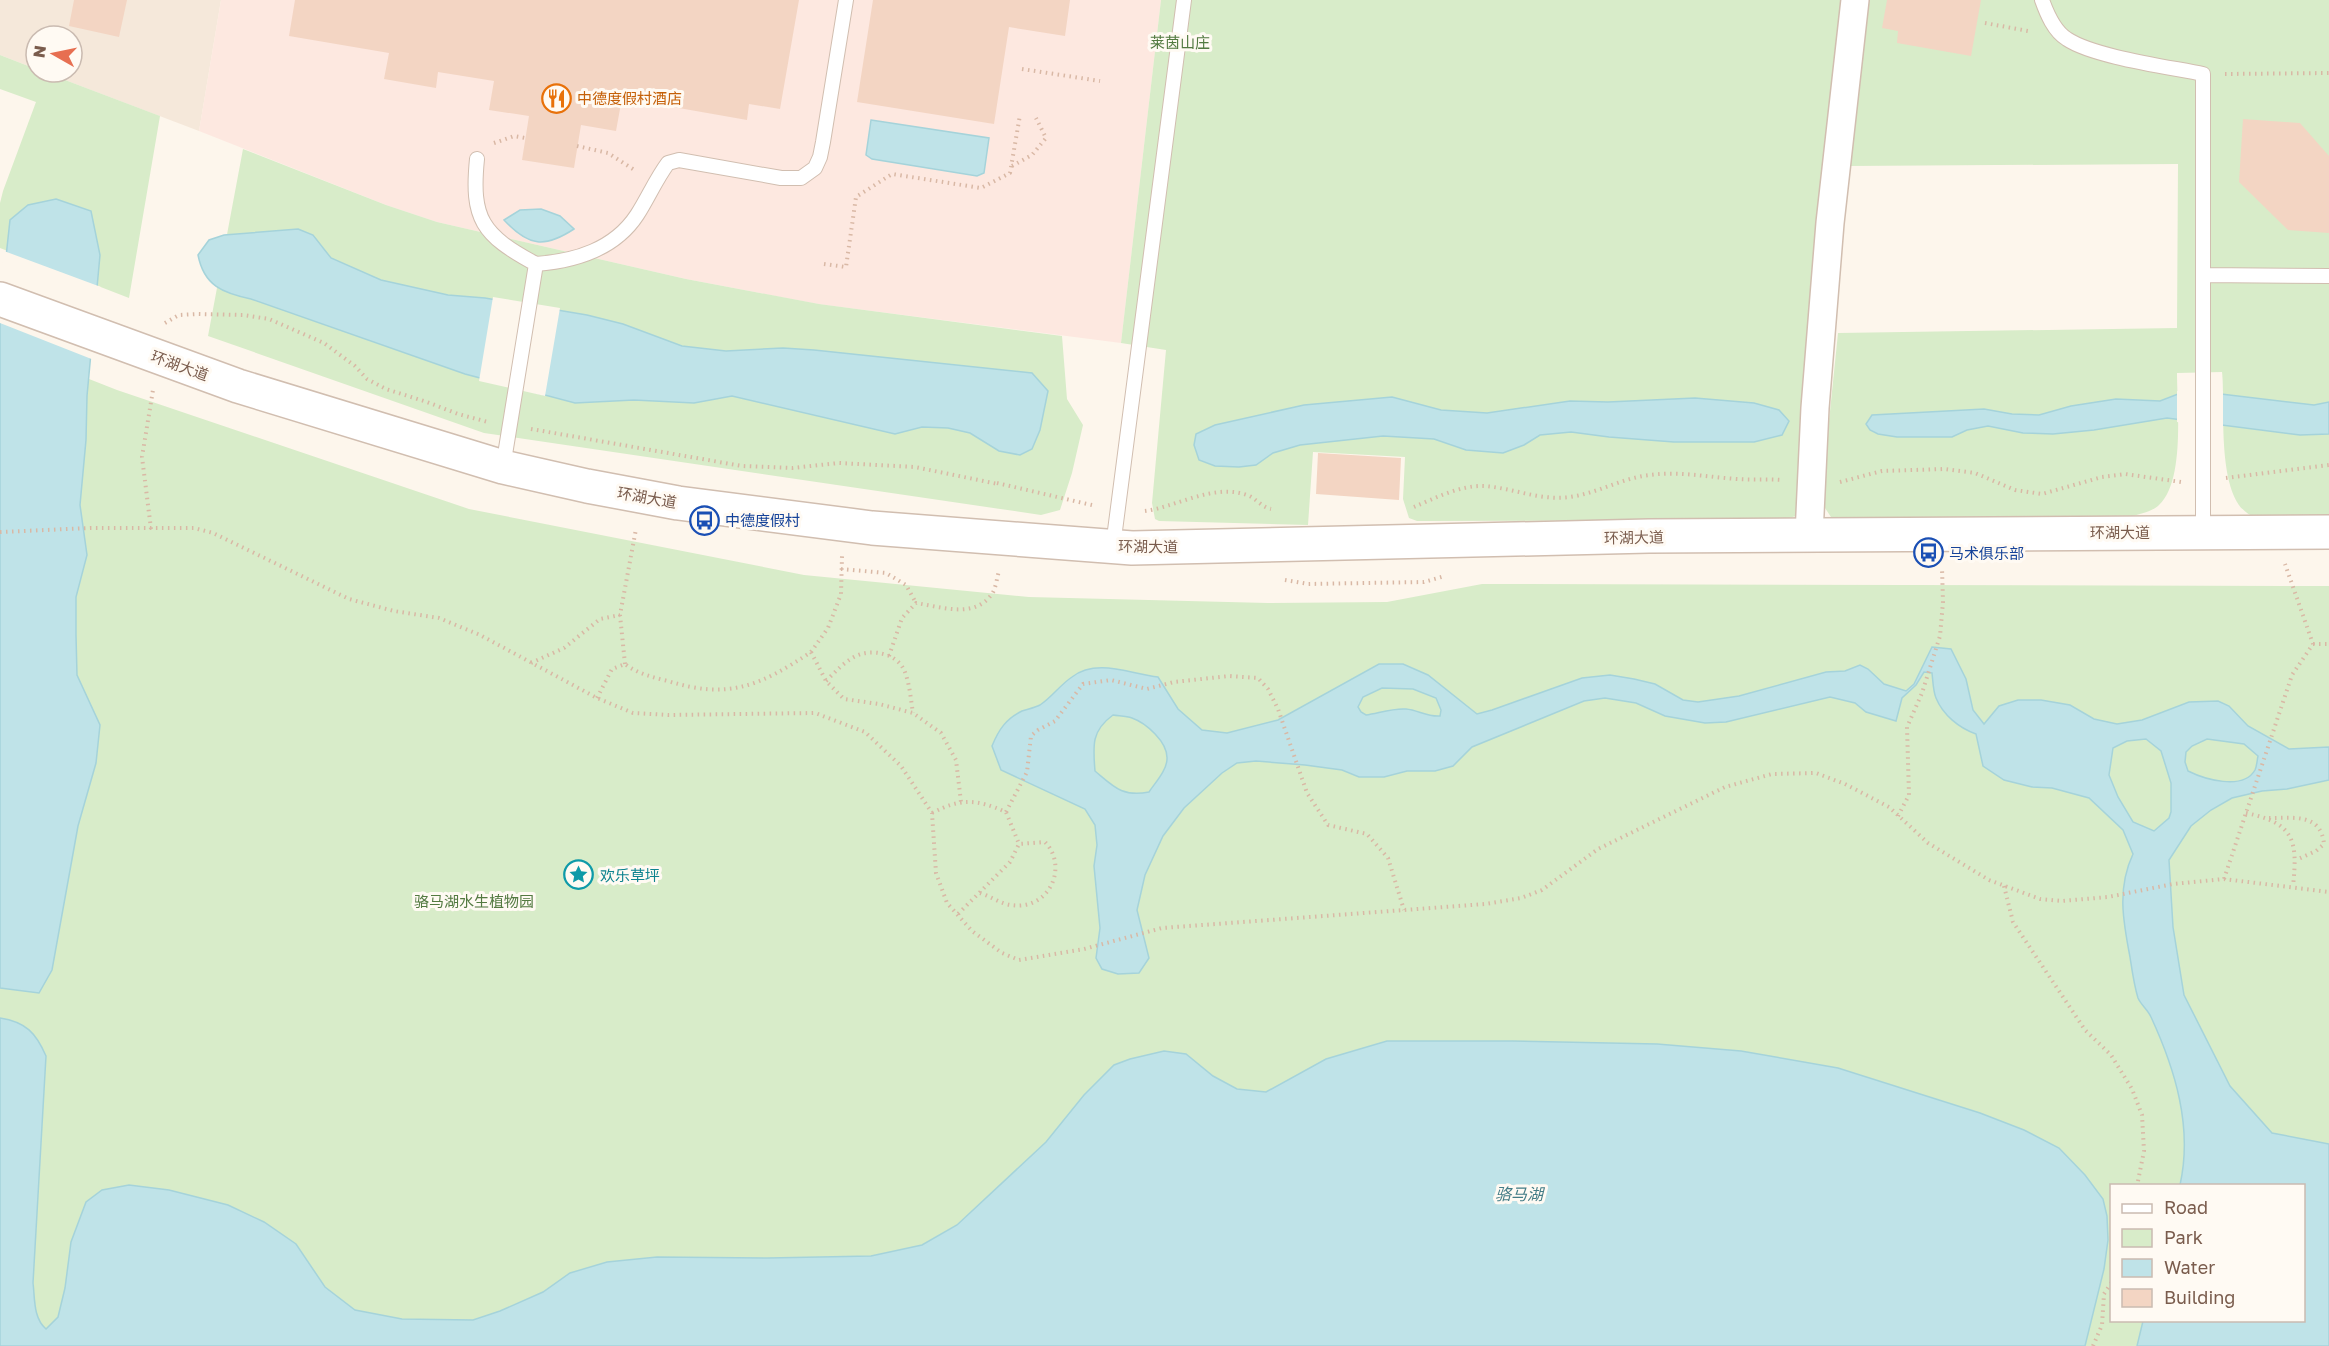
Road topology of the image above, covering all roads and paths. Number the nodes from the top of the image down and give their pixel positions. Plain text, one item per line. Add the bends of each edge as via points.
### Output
1 (846, 0) edge
2 (1184, 0) edge
3 (1855, 0) edge
4 (2042, 0) edge
5 (1985, 23) dead end
6 (2065, 38) junction
7 (1022, 69) dead end
8 (2329, 73) edge
9 (2203, 74) junction
10 (1100, 81) dead end
11 (1020, 115) dead end
12 (1036, 118) dead end
13 (525, 138) dead end
14 (577, 146) dead end
15 (477, 159) joint
16 (1012, 166) junction
17 (655, 183) junction
18 (536, 264) junction
19 (824, 264) dead end
20 (2203, 275) junction
21 (2329, 276) edge
22 (0, 299) edge
23 (139, 357) junction
24 (510, 426) junction
25 (2329, 465) edge
26 (503, 467) junction
27 (997, 483) junction
28 (1811, 484) junction
29 (2203, 486) junction
30 (1026, 492) dead end
31 (1118, 509) junction
32 (1408, 509) dead end
33 (1275, 510) dead end
34 (636, 528) dead end
35 (151, 529) junction
36 (0, 532) edge
37 (2203, 532) junction
38 (2274, 532) junction
39 (2329, 532) edge
40 (1809, 535) junction
41 (1113, 546) junction
42 (1942, 562) dead end
43 (1000, 563) dead end
44 (916, 603) junction
45 (620, 615) junction
46 (2313, 644) junction
47 (2329, 644) edge
48 (811, 652) junction
49 (889, 656) junction
50 (531, 663) junction
51 (625, 664) junction
52 (826, 681) junction
53 (597, 698) junction
54 (913, 713) junction
55 (961, 802) junction
56 (1006, 812) junction
57 (932, 813) junction
58 (2246, 813) junction
59 (1898, 816) junction
60 (2269, 818) junction
61 (1019, 844) junction
62 (2296, 860) junction
63 (2224, 879) junction
64 (2004, 886) junction
65 (2293, 886) junction
66 (2329, 892) edge
67 (980, 893) junction
68 (1404, 910) junction
69 (957, 915) junction
70 (2136, 1184) edge
71 (2110, 1285) edge
72 (2093, 1346) edge

1 - 17 lane via 823,142 815,168 801,178 781,178 679,160 668,163
2 - 31 lane
3 - 28 street via 1830,223
4 - 6 lane
5 - 6 path
6 - 9 lane via 2106,54
7 - 10 path
8 - 9 path
9 - 20 lane
11 - 16 path
12 - 16 path via 1046,138 1032,155
13 - 15 path via 514,136 496,141
14 - 17 path via 608,153
15 - 18 lane via 474,190 482,221 499,242
16 - 19 path via 1011,173 981,188 892,174 856,197 846,267
17 - 18 lane via 622,235 577,258
18 - 24 lane
20 - 21 lane
20 - 29 lane
22 - 23 street, 环湖大道
23 - 24 path via 164,324 179,315 268,319 324,343 367,379 386,389 458,414
23 - 26 street, 环湖大道
23 - 35 path via 142,457
24 - 26 lane
24 - 27 path via 742,466 792,468 839,463 915,467
25 - 29 path via 2221,479
26 - 41 street, 环湖大道 via 678,503 918,532
27 - 30 path
27 - 31 path
28 - 29 path via 1823,485 1882,471 1945,469 1975,473 2015,490 2042,494 2125,474
28 - 32 path via 1697,473 1652,474 1569,497 1541,497 1483,486
28 - 40 street
29 - 37 lane
31 - 33 path via 1147,512 1209,494 1230,493 1248,495 1264,508
31 - 41 lane
34 - 45 path
35 - 36 path
35 - 50 path via 194,528 213,533 348,599 439,618
37 - 38 street, 环湖大道
37 - 40 street, 环湖大道
38 - 39 street, 环湖大道
38 - 46 path
40 - 41 street, 环湖大道
42 - 59 path via 1940,636 1907,727 1909,795
43 - 44 path via 993,593 974,609 954,610
44 - 48 path via 906,585 886,573 841,569 841,594 828,628
44 - 49 path via 902,618
45 - 50 path via 600,619 564,648
45 - 51 path
46 - 47 path
46 - 58 path via 2292,675
48 - 51 path via 788,667 734,690 692,689 634,671
48 - 52 path
49 - 52 path via 870,651 848,660
49 - 54 path via 899,661 906,675
50 - 53 path
51 - 53 path via 612,669
52 - 54 path via 844,699
53 - 57 path via 633,713 795,712 839,720 865,732 901,766
54 - 55 path via 941,733 956,760
55 - 56 path via 988,804
55 - 57 path
56 - 61 path
56 - 68 path via 1027,772 1031,736 1055,721 1083,684 1112,680 1147,689 1229,676 1258,678 1278,709 1306,793 1328,825 1367,834 1388,858
57 - 69 path via 936,873 947,903
58 - 60 path
58 - 63 path
59 - 64 path via 1928,843
59 - 68 path via 1863,793 1816,773 1772,774 1725,787 1598,849 1542,890 1521,898
60 - 62 path via 2283,826
60 - 62 path via 2302,819 2316,823 2323,831 2324,844
61 - 67 path via 1010,862
61 - 67 path via 1044,842 1054,851 1050,891 1036,903 1012,906
62 - 65 path
63 - 64 path via 2062,901 2040,899
63 - 65 path
64 - 70 path via 2013,922 2085,1030 2111,1054 2132,1089 2142,1115 2144,1151
65 - 66 path
67 - 69 path
68 - 69 path via 1162,928 1019,960 1002,953
71 - 72 path via 2104,1294 2102,1325

